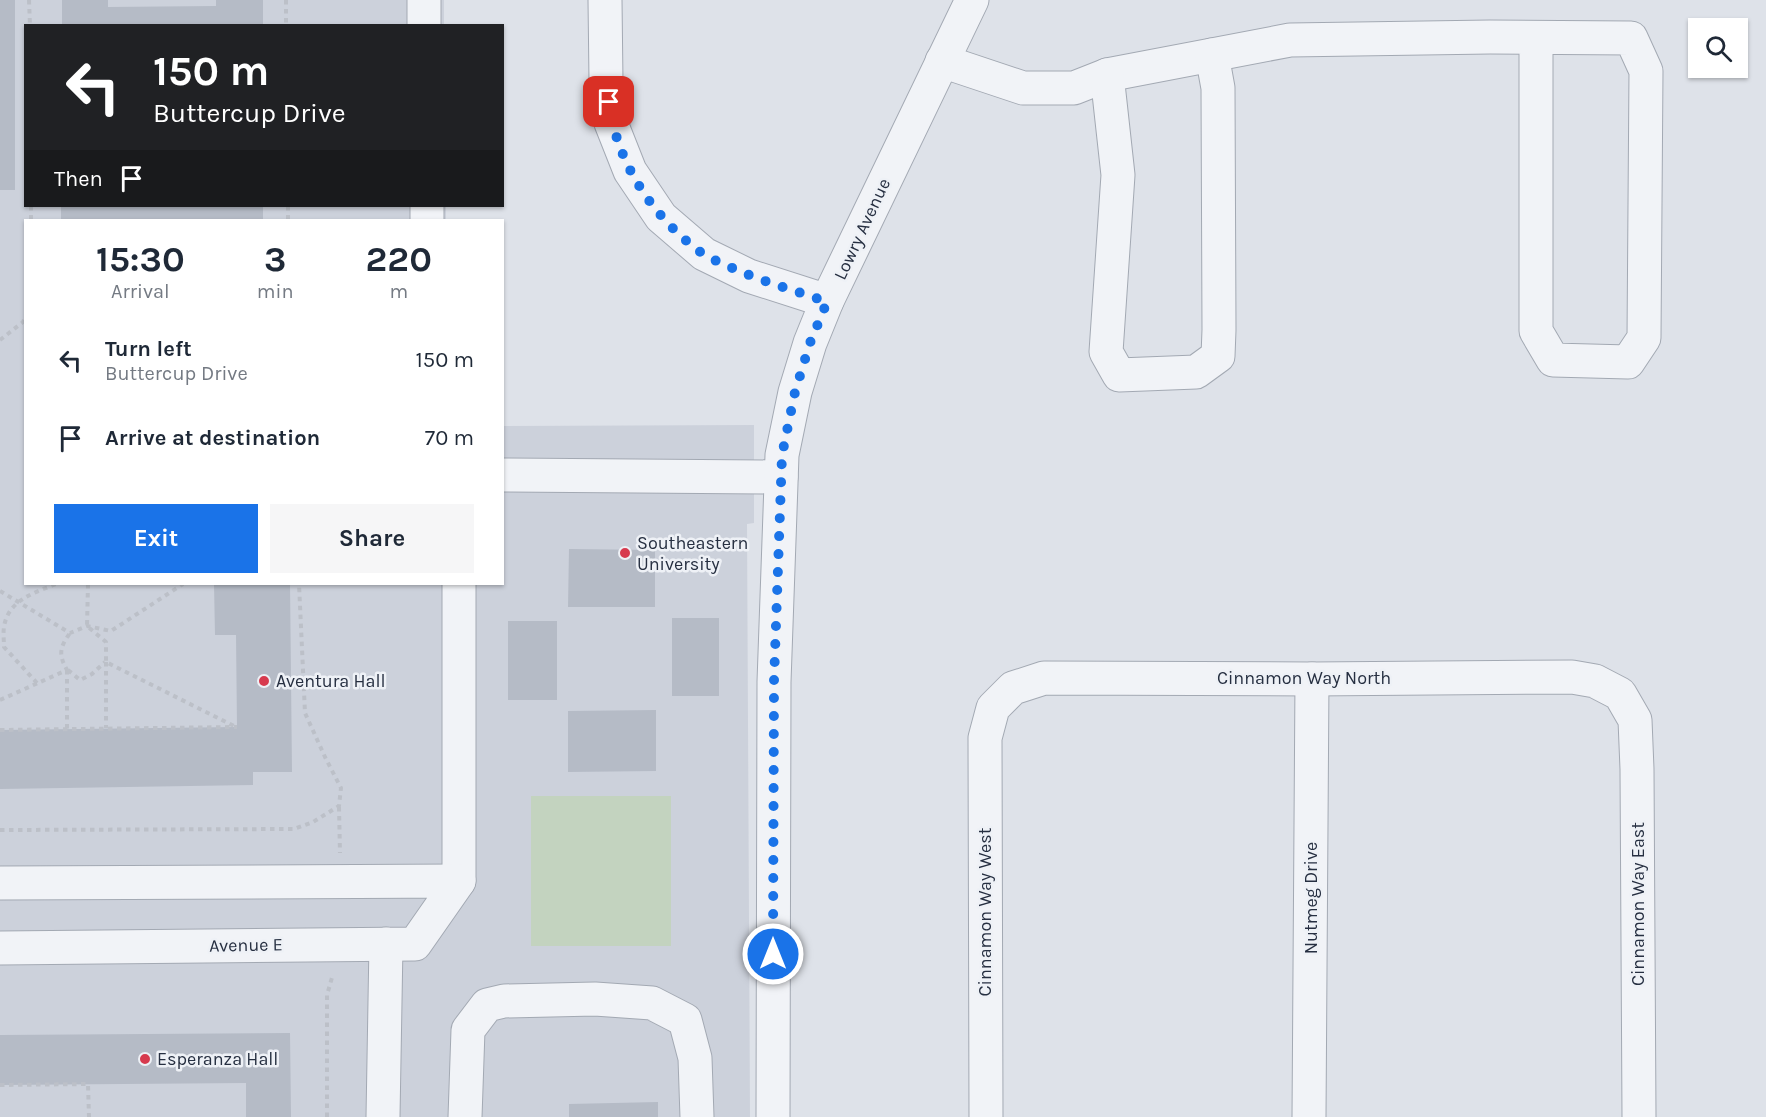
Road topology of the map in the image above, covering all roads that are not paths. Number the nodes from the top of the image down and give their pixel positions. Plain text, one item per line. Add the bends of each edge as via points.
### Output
1 (424, 0) edge
2 (605, 0) edge
3 (972, 0) edge
4 (424, 24) edge
5 (1536, 38) junction
6 (1212, 55) junction
7 (942, 61) junction
8 (1107, 75) junction
9 (827, 302) junction
10 (504, 475) edge
11 (781, 477) junction
12 (459, 585) edge
13 (1312, 679) junction
14 (1620, 694) joint
15 (993, 708) joint
16 (459, 881) junction
17 (0, 883) edge
18 (386, 944) junction
19 (0, 948) edge
20 (383, 1117) edge
21 (465, 1117) edge
22 (697, 1117) edge
23 (773, 1117) edge
24 (986, 1117) edge
25 (1310, 1117) edge
26 (1639, 1117) edge

1 - 4 street
2 - 9 street via 611,123 630,171 661,217 704,254 749,276
3 - 7 street, Lowry Avenue
5 - 5 street via 1631,38 1646,71 1644,338 1628,362 1553,360 1536,331
5 - 6 street via 1290,39
6 - 8 street
6 - 8 street via 1218,88 1218,356 1196,372 1119,375 1106,352 1118,175
7 - 8 street via 1023,88 1074,88
7 - 9 street, Lowry Avenue
9 - 11 street, Lowry Avenue via 795,392
10 - 11 street
11 - 23 street, Lowry Avenue via 774,681
12 - 16 street
13 - 14 street, Cinnamon Way North via 1572,677 1595,681
13 - 15 street, Cinnamon Way North via 1044,678 1013,688
13 - 25 street, Nutmeg Drive
14 - 26 street, Cinnamon Way East via 1635,720
15 - 24 street, Cinnamon Way West via 985,738
16 - 17 street
16 - 18 street, Avenue E via 415,944
18 - 19 street, Avenue E
18 - 20 street
21 - 22 street via 468,1030 487,1005 504,1001 595,999 652,1003 685,1020 695,1058

